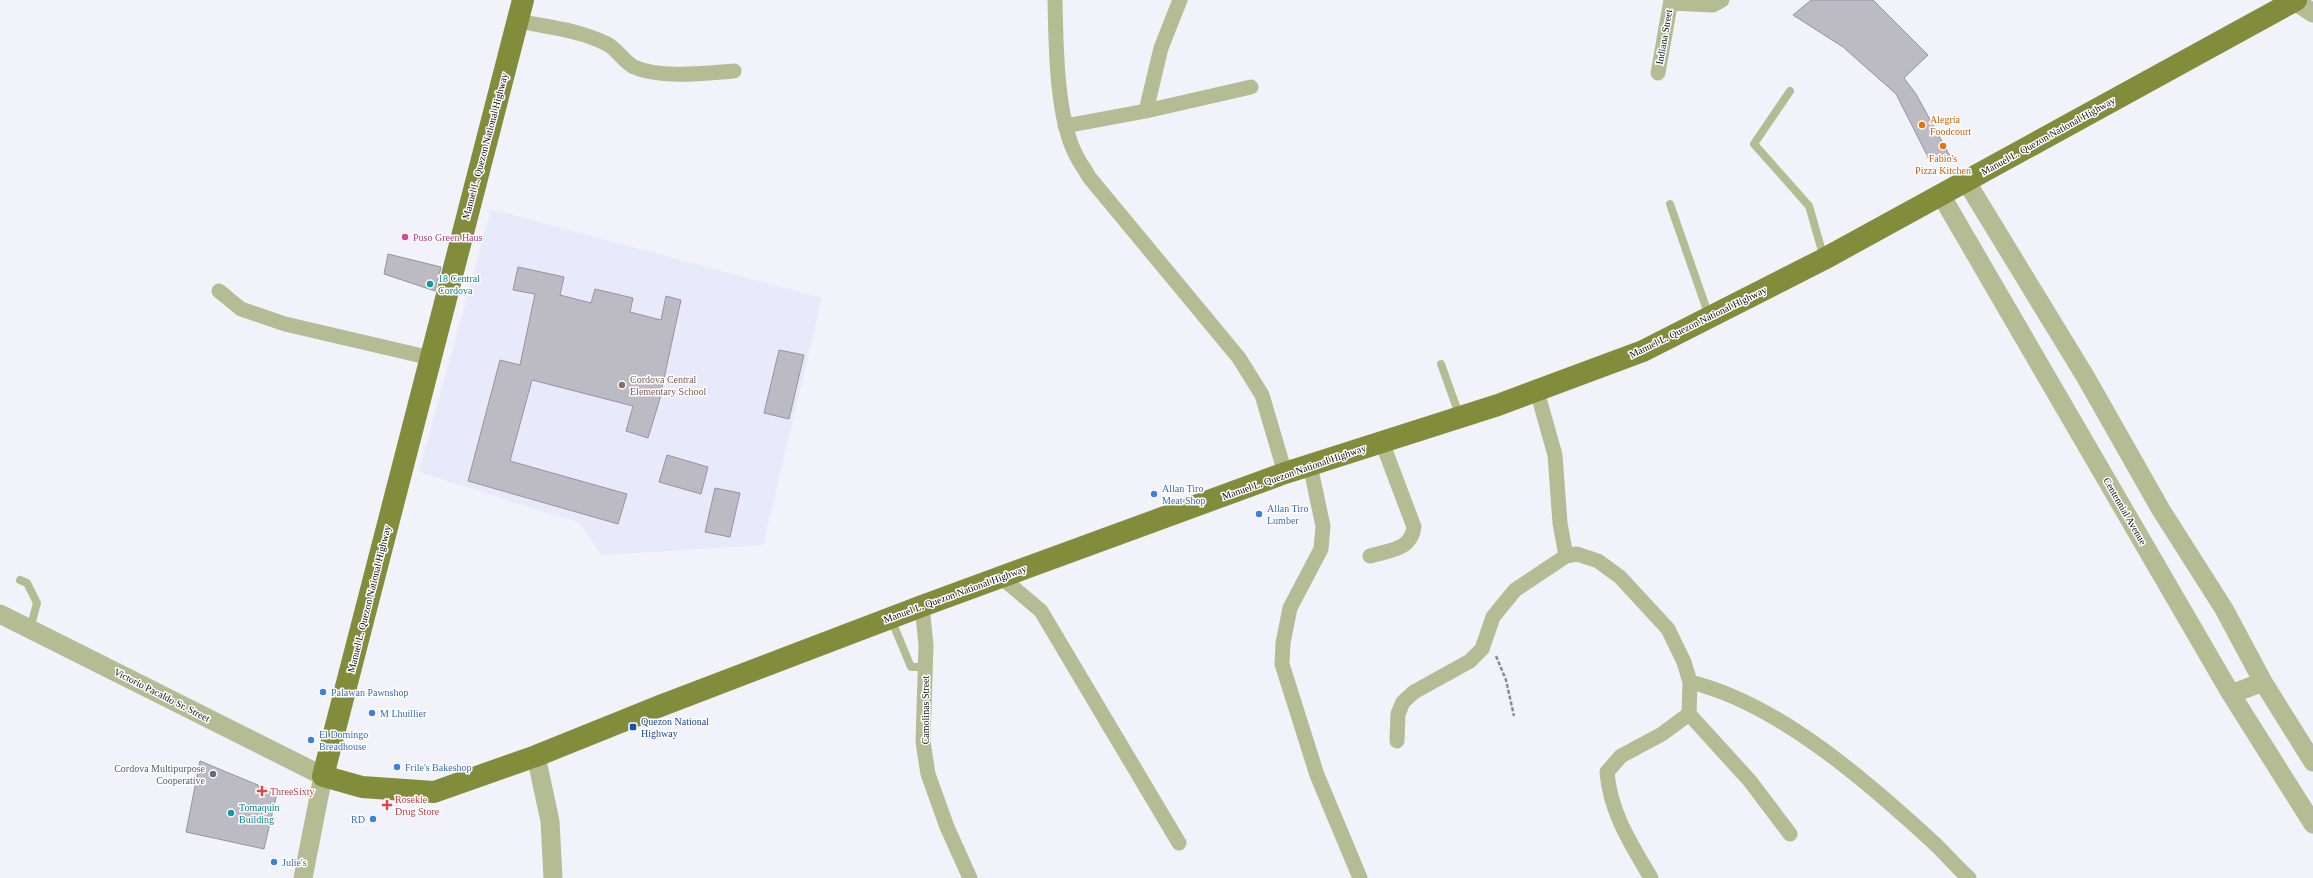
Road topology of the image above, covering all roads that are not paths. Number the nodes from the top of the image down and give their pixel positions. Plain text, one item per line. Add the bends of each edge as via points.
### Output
1 (1055, 0) edge
2 (1180, 0) edge
3 (1722, 0) edge
4 (2295, 0) edge
5 (1671, 1) edge
6 (521, 10) edge
7 (2313, 13) edge
8 (734, 71) dead end
9 (1658, 73) dead end
10 (1251, 87) dead end
11 (1790, 91) dead end
12 (1146, 112) junction
13 (1065, 126) junction
14 (1966, 181) junction
15 (1941, 196) junction
16 (1670, 204) dead end
17 (1824, 259) junction
18 (219, 291) dead end
19 (1710, 318) junction
20 (430, 358) junction
21 (1441, 364) dead end
22 (1537, 391) junction
23 (1460, 417) junction
24 (1382, 442) junction
25 (1310, 465) junction
26 (1285, 473) junction
27 (1370, 556) dead end
28 (1566, 556) junction
29 (1001, 577) junction
30 (20, 580) dead end
31 (922, 606) junction
32 (0, 614) edge
33 (891, 618) junction
34 (30, 629) junction
35 (925, 667) junction
36 (1690, 682) junction
37 (2263, 682) junction
38 (2231, 694) junction
39 (1689, 714) junction
40 (1397, 741) dead end
41 (536, 756) junction
42 (2313, 762) edge
43 (323, 776) junction
44 (2313, 824) edge
45 (1790, 834) dead end
46 (1179, 843) dead end
47 (303, 878) edge
48 (553, 878) edge
49 (970, 878) edge
50 (1360, 878) edge
51 (1651, 878) edge
52 (1969, 878) edge

1 - 13 street via 1056,49
2 - 12 street via 1161,48
3 - 5 street via 1713,5
4 - 7 street
4 - 14 main road, Manuel L. Quezon National Highway
5 - 9 street, Indiana Street
6 - 8 street via 608,44 635,68 705,73
6 - 20 main road, Manuel L. Quezon National Highway
10 - 12 street
11 - 17 lane via 1754,144 1809,206
12 - 13 street
13 - 26 street via 1075,154 1090,177 1239,358 1262,396
14 - 15 main road, Manuel L. Quezon National Highway
14 - 37 street via 2085,376 2161,510 2224,610
15 - 17 main road, Manuel L. Quezon National Highway
15 - 38 street, Centennial Avenue
16 - 19 lane
17 - 19 main road, Manuel L. Quezon National Highway
18 - 20 street via 241,309 284,324
19 - 22 main road, Manuel L. Quezon National Highway via 1643,351
20 - 43 main road, Manuel L. Quezon National Highway
21 - 23 lane
22 - 23 main road, Manuel L. Quezon National Highway
22 - 28 street via 1555,455 1560,524
23 - 24 main road, Manuel L. Quezon National Highway
24 - 25 main road, Manuel L. Quezon National Highway
24 - 27 street via 1414,527 1413,538 1406,545
25 - 26 main road, Manuel L. Quezon National Highway
25 - 50 street via 1322,526 1321,549 1290,608 1283,642 1282,664 1317,775
26 - 29 main road, Manuel L. Quezon National Highway
28 - 36 street via 1577,554 1598,561 1620,577 1668,629 1684,662
28 - 40 street via 1516,590 1492,617 1482,648 1470,661 1414,692 1403,702 1398,714
29 - 31 main road, Manuel L. Quezon National Highway
29 - 46 street via 1041,611
30 - 34 lane via 27,583 36,603
31 - 33 main road, Manuel L. Quezon National Highway
31 - 35 street, Camolinas Street via 926,645
32 - 34 street, Victorio Pacaldo Sr. Street
33 - 35 lane via 911,667
33 - 41 main road, Manuel L. Quezon National Highway
34 - 43 street, Victorio Pacaldo Sr. Street
35 - 49 street, Camolinas Street via 923,742 928,774 947,827
36 - 39 street
36 - 52 street via 1710,687 1785,723 1856,776 1935,844
37 - 38 street
37 - 42 street
38 - 44 street, Centennial Avenue
39 - 45 street via 1750,781
39 - 51 street via 1662,734 1621,756 1608,772 1609,792 1616,817
41 - 43 main road, Manuel L. Quezon National Highway via 434,792 362,787
41 - 48 street via 550,821
43 - 47 street

